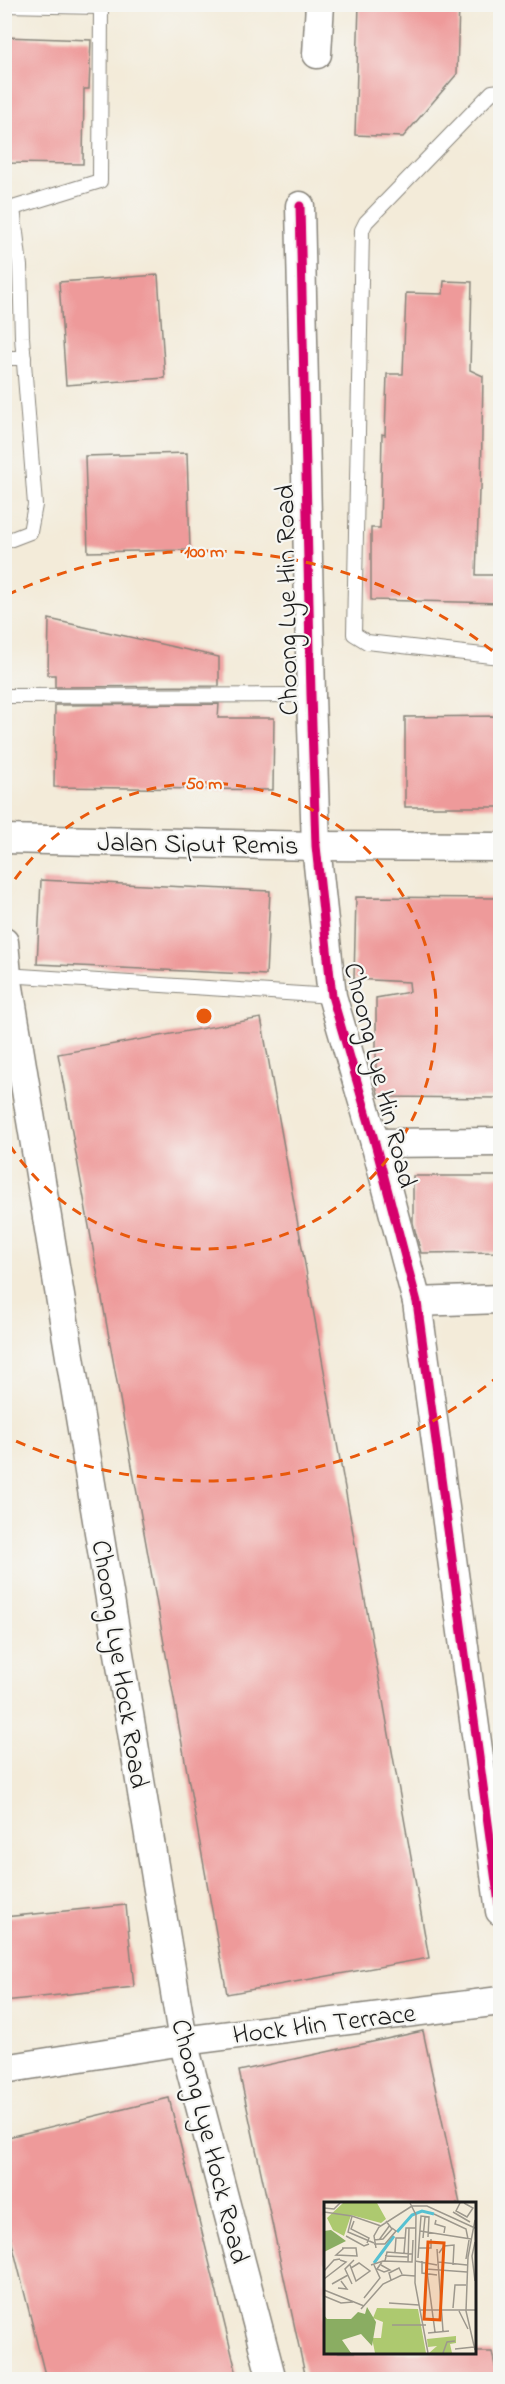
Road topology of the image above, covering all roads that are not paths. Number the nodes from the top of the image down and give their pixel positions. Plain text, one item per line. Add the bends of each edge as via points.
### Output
1 (4, 4) edge
2 (320, 4) edge
3 (101, 5) edge
4 (317, 54) dead end
5 (501, 91) edge
6 (300, 206) dead end
7 (9, 208) edge
8 (4, 358) edge
9 (24, 358) junction
10 (4, 542) edge
11 (501, 657) edge
12 (310, 695) junction
13 (4, 696) edge
14 (4, 839) edge
15 (316, 846) junction
16 (501, 847) edge
17 (4, 942) edge
18 (6, 975) edge
19 (332, 996) junction
20 (501, 1142) edge
21 (375, 1143) junction
22 (501, 1299) edge
23 (417, 1302) junction
24 (501, 1911) edge
25 (501, 2001) edge
26 (183, 2041) junction
27 (4, 2069) edge
28 (272, 2379) edge

1 - 3 lane
2 - 4 street
3 - 7 lane via 100,181
5 - 11 lane via 492,92 362,230 354,634 367,642
6 - 12 street, Choong Lye Hin Road
7 - 9 lane via 20,266
8 - 9 lane
9 - 10 lane via 35,505 30,532
12 - 13 lane
12 - 15 street, Choong Lye Hin Road
14 - 15 street, Jalan Siput Remis
15 - 16 street, Jalan Siput Remis
15 - 19 street, Choong Lye Hin Road
17 - 18 street, Choong Lye Hock Road
18 - 19 lane
18 - 26 street, Choong Lye Hock Road
19 - 21 street, Choong Lye Hin Road
20 - 21 street
21 - 23 street, Choong Lye Hin Road
22 - 23 street
23 - 24 street, Choong Lye Hin Road
25 - 26 street, Hock Hin Terrace
26 - 27 street, Hock Hin Terrace
26 - 28 street, Choong Lye Hock Road

